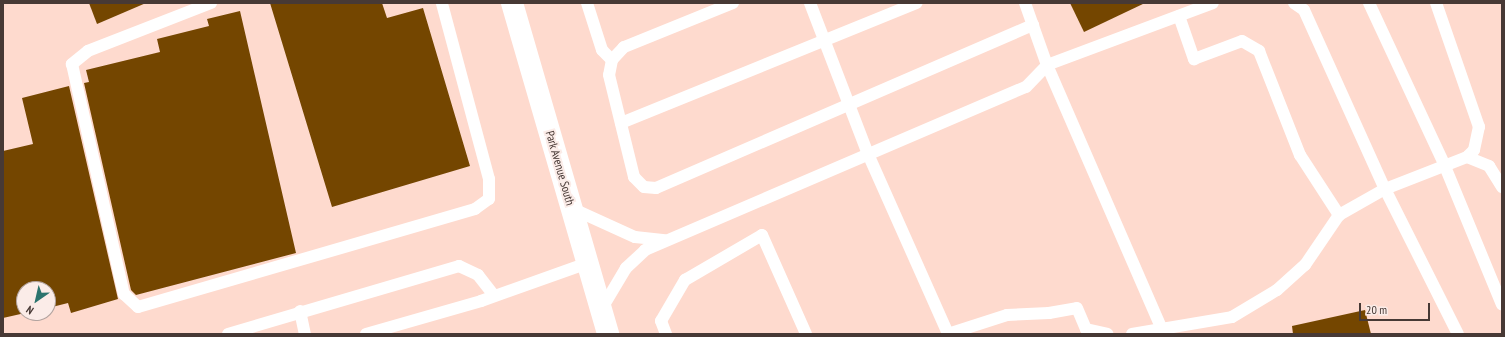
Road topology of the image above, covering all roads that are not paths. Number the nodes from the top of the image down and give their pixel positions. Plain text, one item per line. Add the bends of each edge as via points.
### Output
1 (211, 3) edge
2 (442, 3) edge
3 (512, 3) edge
4 (587, 3) edge
5 (733, 3) edge
6 (810, 3) edge
7 (917, 3) edge
8 (1024, 3) edge
9 (1213, 3) edge
10 (1369, 3) edge
11 (1436, 3) edge
12 (1300, 5) edge
13 (1179, 16) junction
14 (1033, 25) junction
15 (824, 40) junction
16 (612, 60) junction
17 (1047, 65) junction
18 (849, 104) junction
19 (621, 123) junction
20 (868, 154) junction
21 (1467, 157) junction
22 (1444, 164) junction
23 (1502, 187) edge
24 (1385, 189) junction
25 (572, 208) junction
26 (1339, 215) junction
27 (665, 240) junction
28 (588, 263) junction
29 (493, 294) junction
30 (1502, 305) edge
31 (601, 310) junction
32 (300, 311) junction
33 (1162, 329) junction
34 (228, 334) edge
35 (305, 334) edge
36 (366, 334) edge
37 (608, 334) edge
38 (666, 334) edge
39 (806, 334) edge
40 (948, 334) edge
41 (1107, 334) edge
42 (1132, 334) edge
43 (1458, 334) edge

1 - 2 lane via 88,51 72,64 124,294 138,307 475,209 490,199 489,179
3 - 25 street, Park Avenue South
4 - 16 lane via 602,50
5 - 16 lane via 624,47
6 - 15 lane
7 - 15 lane
8 - 14 lane
9 - 13 lane
10 - 22 lane
11 - 21 lane via 1479,127 1479,142
12 - 24 lane
13 - 17 lane
13 - 26 lane via 1194,59 1242,41 1259,51 1300,155
14 - 17 lane
14 - 18 lane
15 - 18 lane
15 - 19 lane
16 - 19 lane via 609,75
17 - 20 lane via 1026,87
17 - 33 lane
18 - 19 lane via 656,188 644,187 634,177
18 - 20 lane
20 - 27 lane
20 - 40 lane
21 - 22 lane
21 - 23 lane via 1489,166
22 - 24 lane
22 - 30 lane
24 - 26 lane
24 - 43 lane
25 - 27 lane via 635,237
25 - 28 street, Park Avenue South
26 - 33 lane via 1305,265 1277,290 1232,316
27 - 31 lane via 634,259
28 - 29 lane
28 - 31 street, Park Avenue South
29 - 32 lane via 478,275 459,266
29 - 36 lane via 481,301
31 - 37 street, Park Avenue South
32 - 34 lane
32 - 35 lane
33 - 42 lane
38 - 39 lane via 661,321 685,280 762,236
40 - 41 lane via 1007,315 1049,313 1077,308 1086,329

